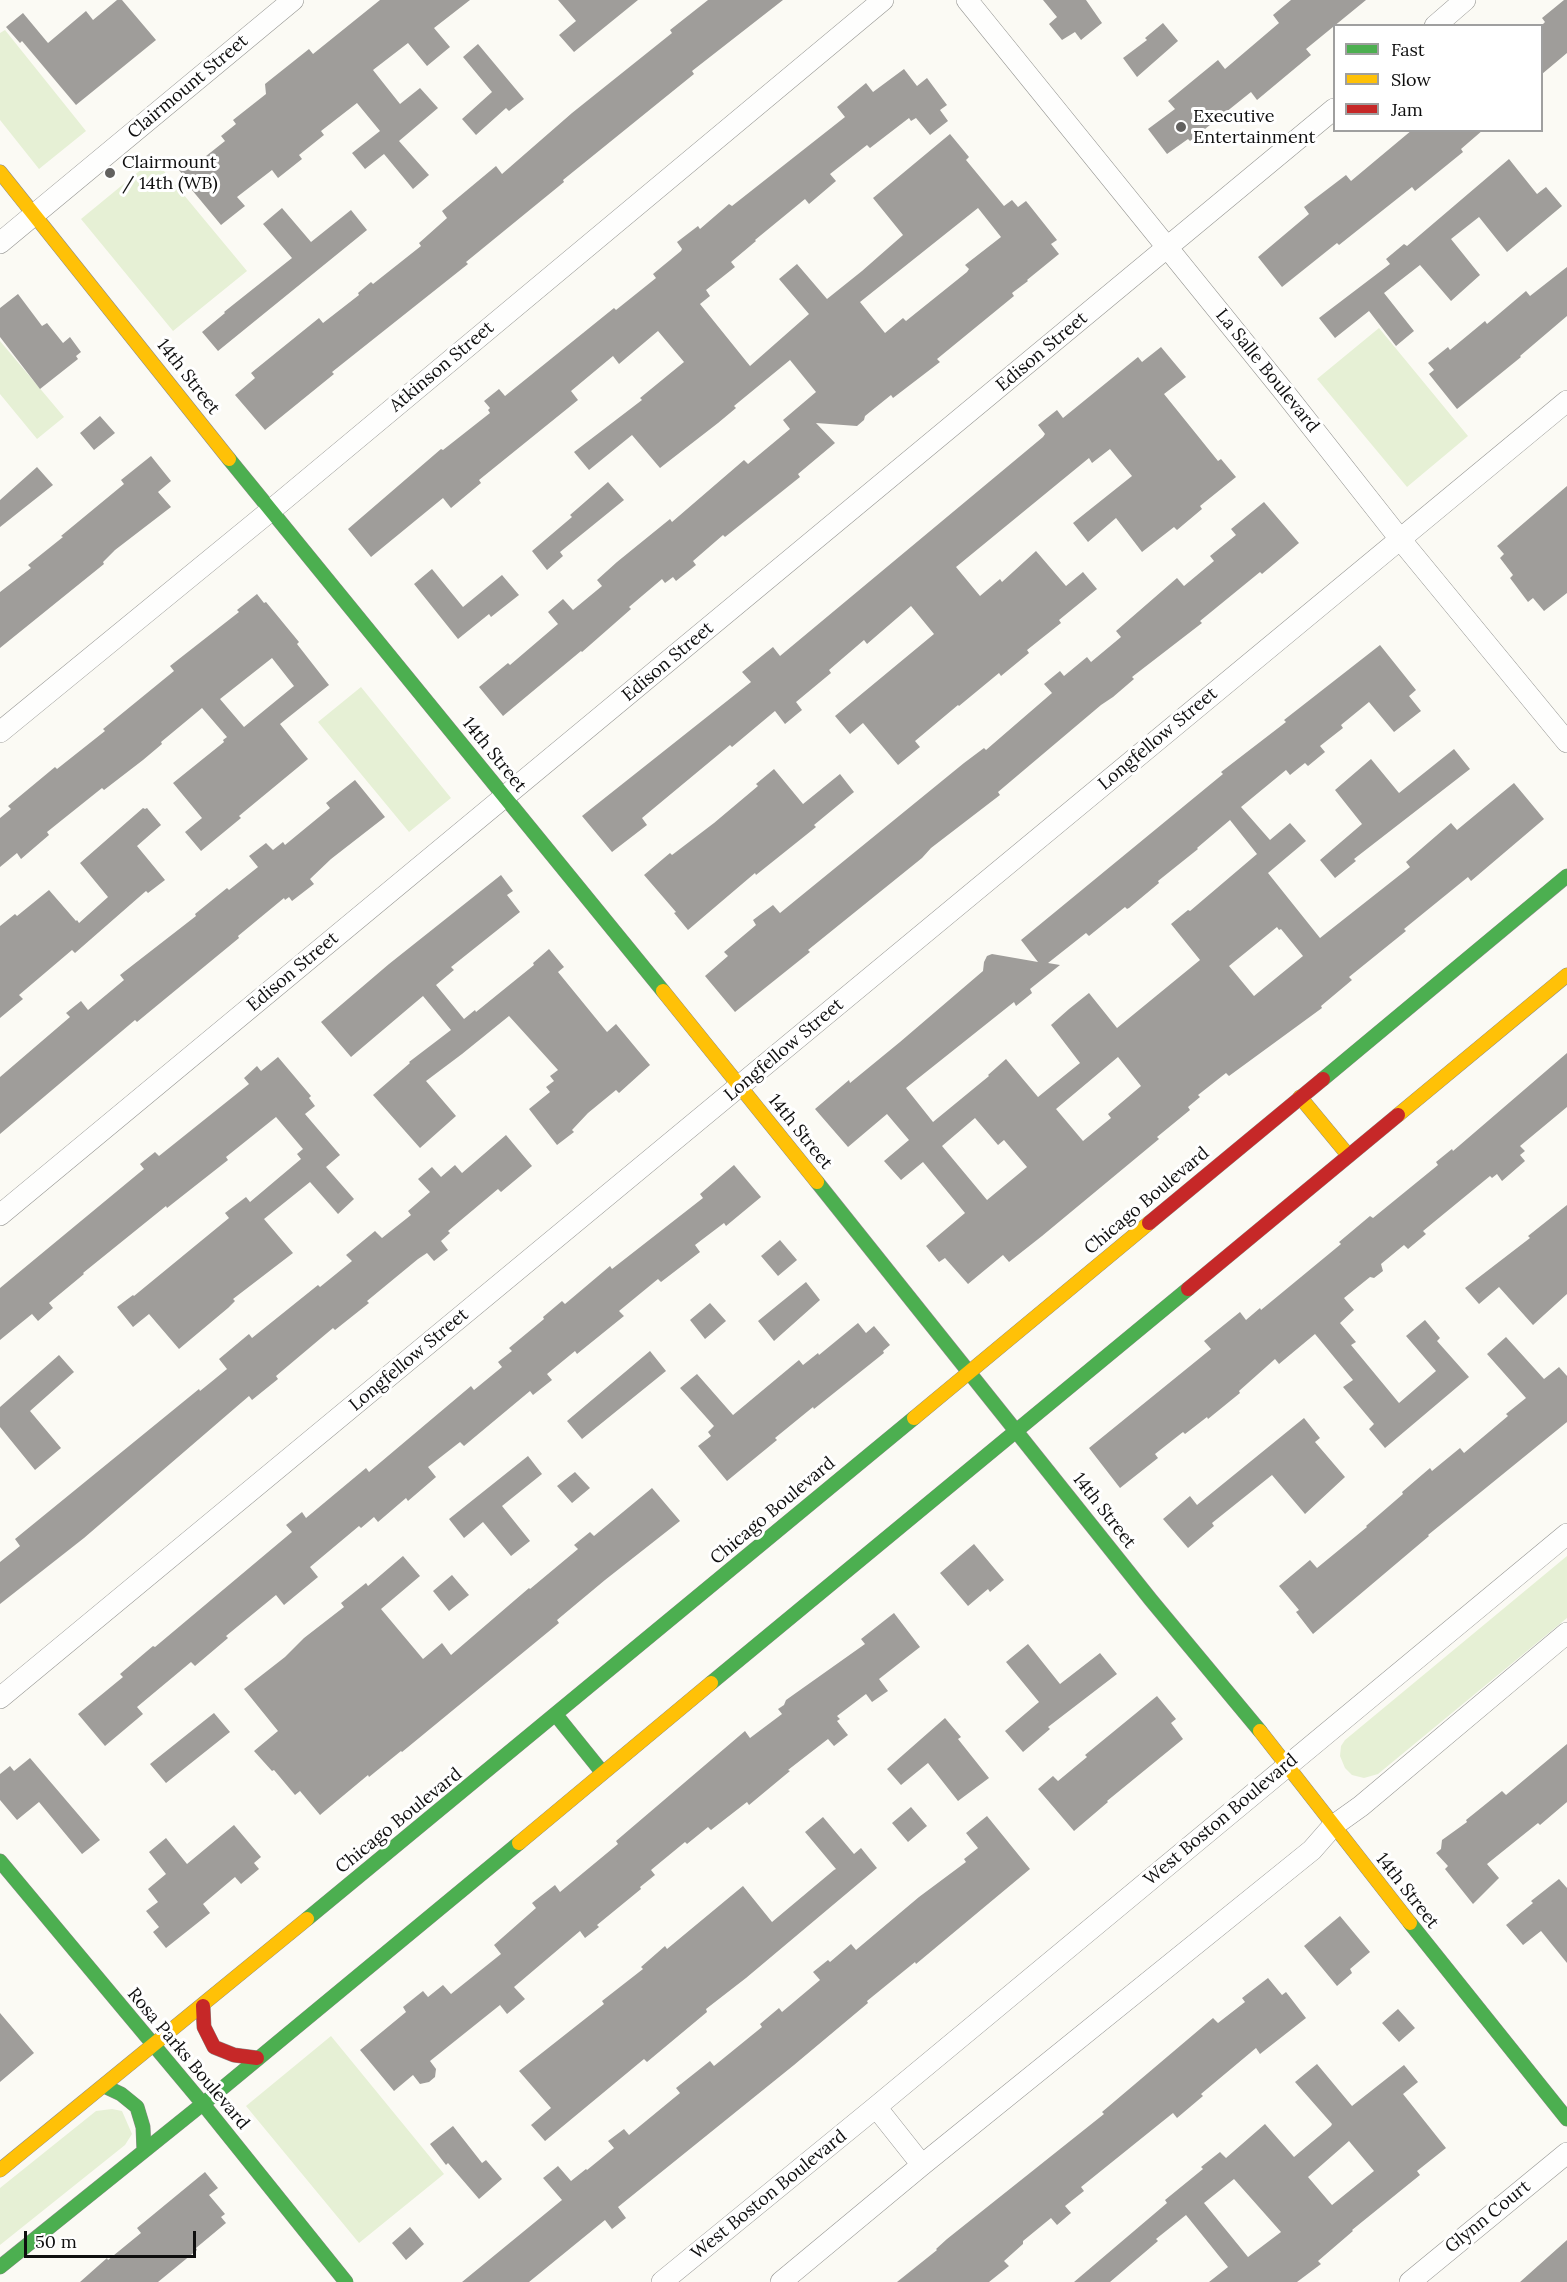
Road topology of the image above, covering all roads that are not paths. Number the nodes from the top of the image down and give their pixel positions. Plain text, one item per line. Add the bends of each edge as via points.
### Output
1 (293, 0) edge
2 (883, 0) edge
3 (967, 0) edge
4 (1465, 0) edge
5 (1437, 24) edge
6 (1333, 111) edge
7 (0, 172) edge
8 (34, 214) junction
9 (0, 243) edge
10 (1167, 248) junction
11 (1567, 401) edge
12 (270, 511) junction
13 (1400, 538) junction
14 (0, 732) edge
15 (1567, 742) edge
16 (505, 797) junction
17 (1567, 876) edge
18 (1567, 975) edge
19 (740, 1087) junction
20 (1300, 1097) junction
21 (1348, 1155) junction
22 (0, 1215) edge
23 (969, 1371) junction
24 (1017, 1430) junction
25 (1567, 1534) edge
26 (1567, 1633) edge
27 (0, 1698) edge
28 (556, 1714) junction
29 (1287, 1766) junction
30 (602, 1772) junction
31 (1333, 1826) junction
32 (0, 1861) edge
33 (203, 2006) junction
34 (154, 2046) junction
35 (257, 2058) junction
36 (104, 2086) junction
37 (202, 2104) junction
38 (876, 2108) junction
39 (1567, 2119) edge
40 (144, 2151) junction
41 (1567, 2153) edge
42 (922, 2165) junction
43 (0, 2170) edge
44 (0, 2267) edge
45 (346, 2282) edge
46 (662, 2282) edge
47 (781, 2282) edge
48 (1410, 2282) edge

1 - 8 street, Clairmount Street
2 - 12 street, Atkinson Street
3 - 10 street, La Salle Boulevard
4 - 5 street
6 - 10 street, Edison Street
7 - 8 street, 14th Street
8 - 9 street, Clairmount Street
8 - 12 street, 14th Street
10 - 13 street, La Salle Boulevard
10 - 16 street, Edison Street
11 - 13 street, Longfellow Street
12 - 14 street, Atkinson Street
12 - 16 street, 14th Street
13 - 15 street, La Salle Boulevard
13 - 19 street, Longfellow Street
16 - 19 street, 14th Street
16 - 22 street, Edison Street
17 - 20 street, Chicago Boulevard
18 - 21 street
19 - 23 street, 14th Street
19 - 27 street, Longfellow Street
20 - 21 street
20 - 23 street, Chicago Boulevard
21 - 24 street
23 - 24 street, 14th Street
23 - 28 street, Chicago Boulevard
24 - 29 street, 14th Street
24 - 30 street
25 - 29 street, West Boston Boulevard
26 - 31 street
28 - 30 street
28 - 33 street, Chicago Boulevard
29 - 31 street, 14th Street
29 - 38 street, West Boston Boulevard
30 - 35 street
31 - 39 street, 14th Street
31 - 42 street via 1312,1850
32 - 34 street, Rosa Parks Boulevard
33 - 34 street, Chicago Boulevard
33 - 35 street via 204,2027 214,2047
34 - 36 street, Chicago Boulevard
34 - 37 street, Rosa Parks Boulevard
35 - 37 street
36 - 40 street via 138,2107
36 - 43 street, Chicago Boulevard
37 - 40 street
37 - 45 street, Rosa Parks Boulevard
38 - 42 street
38 - 46 street, West Boston Boulevard
40 - 44 street
41 - 48 street, Glynn Court
42 - 47 street

